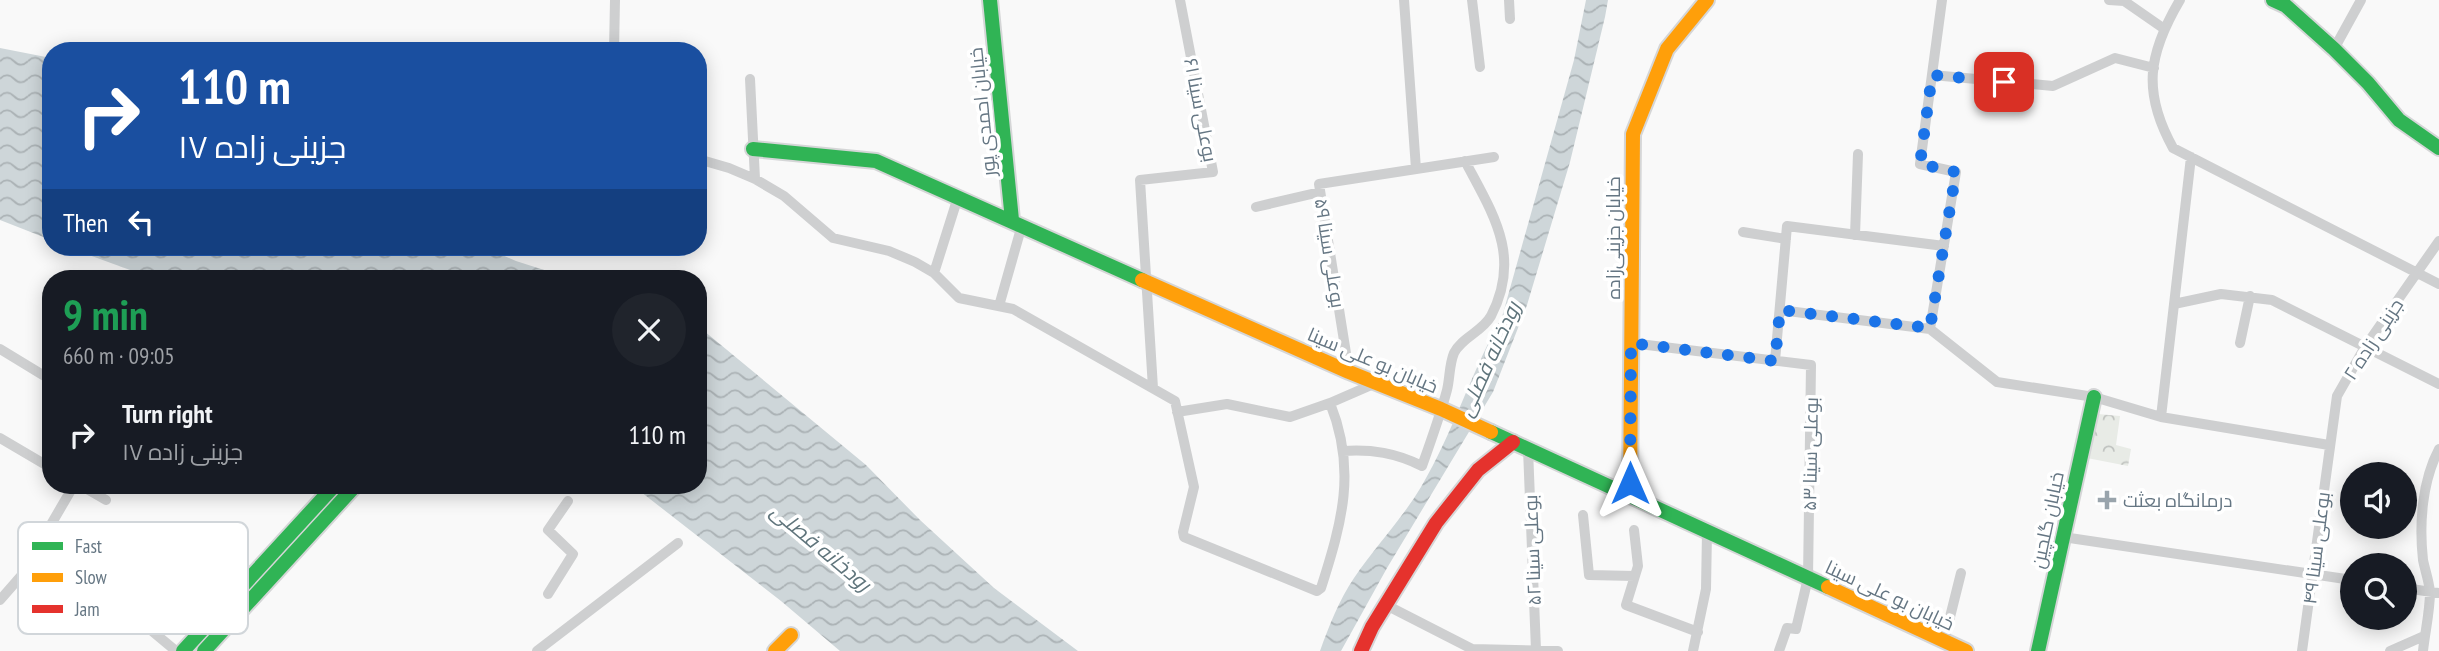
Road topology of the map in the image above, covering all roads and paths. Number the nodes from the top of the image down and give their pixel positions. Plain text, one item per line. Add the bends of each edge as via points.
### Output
1 (615, 0) edge
2 (990, 0) edge
3 (1180, 0) edge
4 (1404, 0) edge
5 (1472, 0) edge
6 (1509, 0) edge
7 (1707, 0) edge
8 (1942, 0) edge
9 (2109, 0) edge
10 (2180, 0) edge
11 (2273, 0) edge
12 (2361, 0) edge
13 (1510, 19) dead end
14 (2163, 27) junction
15 (614, 42) edge
16 (2334, 49) junction
17 (1480, 67) dead end
18 (2154, 68) junction
19 (1932, 75) junction
20 (750, 79) dead end
21 (2439, 148) edge
22 (753, 149) junction
23 (1858, 154) dead end
24 (1494, 157) dead end
25 (2191, 157) junction
26 (707, 161) edge
27 (1465, 161) junction
28 (1416, 169) junction
29 (755, 179) junction
30 (1320, 192) junction
31 (958, 197) junction
32 (1256, 206) dead end
33 (1017, 222) junction
34 (1743, 232) dead end
35 (1855, 235) junction
36 (1786, 239) junction
37 (2439, 241) edge
38 (1944, 246) junction
39 (934, 273) junction
40 (2417, 273) junction
41 (1145, 281) junction
42 (2439, 284) edge
43 (2250, 296) junction
44 (2174, 304) junction
45 (999, 306) junction
46 (1780, 310) junction
47 (1930, 328) junction
48 (1631, 343) junction
49 (2240, 343) dead end
50 (2365, 347) junction
51 (0, 349) edge
52 (1775, 361) junction
53 (1349, 372) junction
54 (42, 375) edge
55 (1376, 383) junction
56 (2439, 384) edge
57 (1153, 388) junction
58 (2094, 397) junction
59 (1330, 403) junction
60 (1441, 409) junction
61 (1177, 412) junction
62 (2161, 417) junction
63 (0, 438) edge
64 (1513, 442) junction
65 (2329, 445) junction
66 (1528, 449) junction
67 (2439, 449) edge
68 (1343, 451) junction
69 (42, 463) edge
70 (69, 494) edge
71 (96, 494) edge
72 (327, 494) edge
73 (348, 494) edge
74 (1630, 496) junction
75 (106, 500) dead end
76 (568, 501) dead end
77 (1583, 515) dead end
78 (52, 522) edge
79 (1634, 530) dead end
80 (1707, 532) junction
81 (2063, 537) junction
82 (678, 543) dead end
83 (1961, 573) dead end
84 (2312, 574) junction
85 (1635, 576) junction
86 (1808, 578) junction
87 (2340, 578) edge
88 (18, 579) edge
89 (248, 580) edge
90 (2434, 593) edge
91 (548, 594) dead end
92 (2, 595) edge
93 (248, 603) edge
94 (1386, 605) junction
95 (1698, 632) junction
96 (155, 634) edge
97 (198, 634) edge
98 (219, 634) edge
99 (791, 635) dead end
100 (2424, 636) junction
101 (1944, 641) junction
102 (1536, 650) edge
103 (176, 651) edge
104 (183, 651) edge
105 (204, 651) edge
106 (537, 651) edge
107 (775, 651) edge
108 (1361, 651) edge
109 (1558, 651) edge
110 (1693, 651) edge
111 (1779, 651) edge
112 (1966, 651) edge
113 (2038, 651) edge
114 (2302, 651) edge
115 (2390, 651) edge
116 (2423, 651) edge

1 - 15 street
2 - 33 main road, خیابان احمدی پور
3 - 41 street, بوعلی سینا ۶۱ via 1213,172 1140,180
4 - 28 street
5 - 17 street
6 - 13 street
7 - 48 main road, خیابان جزینی‌زاده via 1667,49 1633,134
8 - 19 street
9 - 14 street via 2124,1
10 - 14 street
11 - 16 main road
12 - 16 street
14 - 18 street
16 - 21 main road via 2399,120
18 - 19 street via 2115,58 2053,86
18 - 25 street via 2153,96 2160,123 2173,148
19 - 38 street via 1920,164 1956,172
20 - 22 street
22 - 29 street
22 - 31 main road, خیابان بو علی سینا via 876,161
23 - 35 street
24 - 27 street, بوعلی سینا ۵۹
25 - 40 street
25 - 44 street
26 - 29 street
27 - 28 street, بوعلی سینا ۵۹
27 - 60 street via 1492,208 1505,272 1490,316 1454,353
28 - 30 street, بوعلی سینا ۵۹ via 1319,184
29 - 39 street via 784,196 834,238 889,251
30 - 32 street
30 - 53 street, بوعلی سینا ۵۹
31 - 33 main road, خیابان بو علی سینا
31 - 39 street
33 - 41 main road, خیابان بو علی سینا
33 - 45 street
34 - 36 street
35 - 36 street via 1787,226
35 - 38 street
36 - 46 street
37 - 40 street, جزینی زاده ۲
38 - 47 street
39 - 45 street via 959,298
40 - 42 street
40 - 50 street, جزینی زاده ۲
41 - 53 main road, خیابان بو علی سینا
41 - 57 street
43 - 44 street via 2221,294
43 - 49 street
43 - 50 street via 2272,300
44 - 62 street
45 - 57 street via 1013,309
46 - 47 street
46 - 52 street
47 - 58 street via 1997,382
48 - 52 street
48 - 74 main road, خیابان جزینی‌زاده
50 - 56 street
50 - 65 street, جزینی زاده ۲ via 2337,396
51 - 54 street
52 - 86 street, بوعلی سینا ۵۳ via 1811,365
53 - 55 main road, خیابان بو علی سینا
55 - 59 street
55 - 60 main road, خیابان بو علی سینا
57 - 61 street via 1175,401
58 - 62 street
58 - 81 main road, خیابان گلچین
59 - 61 street via 1290,417 1227,404
59 - 68 street
60 - 64 main road, خیابان بو علی سینا
60 - 68 street via 1422,466 1384,452
61 - 68 street via 1194,487 1184,537 1317,591 1341,522 1346,479
62 - 65 street
63 - 69 street
64 - 66 main road, خیابان بو علی سینا
64 - 94 main road via 1478,470 1436,523
65 - 84 street, بوعلی سینا ۴۹
66 - 74 main road, خیابان بو علی سینا
66 - 102 street, بوعلی سینا ۵۲
67 - 90 street via 2425,493 2422,526 2423,559
70 - 78 street
71 - 75 street
72 - 89 main road
73 - 93 main road
74 - 80 main road, خیابان بو علی سینا
76 - 91 street via 548,530 573,554
77 - 85 street via 1588,575
79 - 85 street
80 - 86 main road, خیابان بو علی سینا
80 - 95 street via 1706,589
81 - 84 street
81 - 113 main road, خیابان گلچین
82 - 106 street
83 - 101 street
84 - 87 street
84 - 114 street, بوعلی سینا ۴۹
85 - 95 street via 1626,605
86 - 101 main road, خیابان بو علی سینا
86 - 111 street via 1796,629 1787,628
88 - 92 street
90 - 100 street
94 - 102 street via 1472,649
94 - 108 main road
95 - 110 street
96 - 103 street
97 - 104 main road
98 - 105 main road
99 - 107 main road
100 - 115 street
100 - 116 street
101 - 112 main road, خیابان بو علی سینا
102 - 109 street

